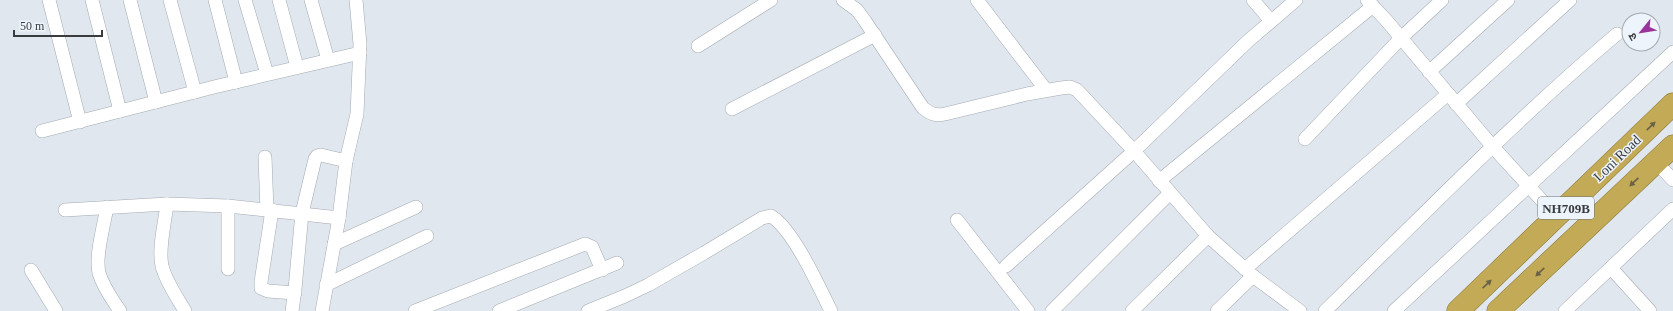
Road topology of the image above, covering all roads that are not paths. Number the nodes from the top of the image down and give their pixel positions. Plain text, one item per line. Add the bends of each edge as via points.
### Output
1 (49, 0) edge
2 (92, 0) edge
3 (130, 0) edge
4 (170, 0) edge
5 (215, 0) edge
6 (245, 0) edge
7 (279, 0) edge
8 (311, 0) edge
9 (356, 0) edge
10 (771, 0) edge
11 (843, 0) edge
12 (977, 0) edge
13 (1253, 0) edge
14 (1296, 0) edge
15 (1442, 0) edge
16 (1508, 0) edge
17 (1570, 0) edge
18 (1370, 3) edge
19 (1271, 21) junction
20 (1617, 34) dead end
21 (875, 35) junction
22 (1401, 38) junction
23 (698, 46) dead end
24 (360, 52) junction
25 (1673, 52) edge
26 (328, 60) junction
27 (297, 67) junction
28 (1430, 72) junction
29 (267, 74) junction
30 (236, 82) junction
31 (1046, 90) junction
32 (195, 92) junction
33 (1448, 94) junction
34 (156, 102) junction
35 (1456, 104) junction
36 (1673, 104) edge
37 (732, 109) dead end
38 (120, 111) junction
39 (80, 122) junction
40 (42, 131) dead end
41 (1305, 139) dead end
42 (1673, 146) edge
43 (1493, 147) junction
44 (1134, 151) junction
45 (265, 157) dead end
46 (346, 161) junction
47 (1656, 162) junction
48 (1673, 180) edge
49 (1159, 181) junction
50 (1529, 186) junction
51 (1170, 193) junction
52 (167, 204) junction
53 (228, 206) junction
54 (107, 207) junction
55 (416, 207) dead end
56 (1673, 209) edge
57 (65, 210) dead end
58 (270, 210) junction
59 (302, 213) junction
60 (1557, 217) junction
61 (339, 218) junction
62 (957, 220) dead end
63 (427, 236) dead end
64 (1208, 236) junction
65 (334, 244) junction
66 (618, 263) dead end
67 (1006, 266) dead end
68 (1611, 268) junction
69 (228, 269) dead end
70 (31, 270) dead end
71 (602, 270) junction
72 (1249, 273) junction
73 (326, 285) junction
74 (295, 293) junction
75 (1293, 309) edge
76 (56, 311) edge
77 (120, 311) edge
78 (185, 311) edge
79 (292, 311) edge
80 (322, 311) edge
81 (415, 311) edge
82 (499, 311) edge
83 (588, 311) edge
84 (831, 311) edge
85 (1028, 311) edge
86 (1052, 311) edge
87 (1132, 311) edge
88 (1217, 311) edge
89 (1325, 311) edge
90 (1394, 311) edge
91 (1458, 311) edge
92 (1498, 311) edge
93 (1565, 311) edge
94 (1650, 311) edge

1 - 39 street
2 - 38 street
3 - 34 street
4 - 32 street
5 - 30 street
6 - 29 street
7 - 27 street
8 - 26 street
9 - 24 street
10 - 23 street
11 - 21 street via 857,10
12 - 31 street
13 - 19 street
14 - 19 street
15 - 22 street
16 - 28 street
17 - 35 street
18 - 22 street
18 - 49 street
19 - 44 street
20 - 43 street via 1569,75
21 - 31 street via 923,108 930,113 945,114
21 - 37 street
22 - 28 street
22 - 41 street
24 - 26 street
24 - 46 street via 357,114
25 - 50 street
26 - 27 street
27 - 29 street
28 - 33 street
29 - 30 street
30 - 32 street
31 - 44 street via 1078,90
32 - 34 street
33 - 35 street
33 - 72 street
34 - 38 street
35 - 43 street
60 -> 36 highway, Loni Road / NH709B
38 - 39 street
39 - 40 street
42 - 47 highway, Loni Road / NH709B
43 - 50 street
43 - 89 street
44 - 49 street
44 - 67 street
45 - 58 street
46 - 59 street via 317,156
46 - 61 street
47 - 48 street
47 -> 92 highway, Loni Road / NH709B
49 - 51 street
50 - 60 street
50 - 90 street
51 - 64 street
51 - 86 street
52 - 53 street
52 - 54 street
52 - 78 street via 161,250 162,266
53 - 58 street
53 - 69 street
54 - 57 street
54 - 77 street via 98,270
55 - 65 street
56 - 68 street
58 - 59 street
58 - 74 street via 261,288
59 - 61 street
59 - 74 street
91 -> 60 highway, Loni Road / NH709B
61 - 65 street
62 - 85 street
63 - 73 street
64 - 72 street
64 - 87 street
65 - 73 street
66 - 71 street
68 - 93 street
68 - 94 street
70 - 76 street
71 - 81 street via 592,247 585,244
71 - 82 street
72 - 75 street
72 - 88 street
73 - 80 street
74 - 79 street
83 - 84 street via 639,290 762,218 771,216 784,228 800,253

